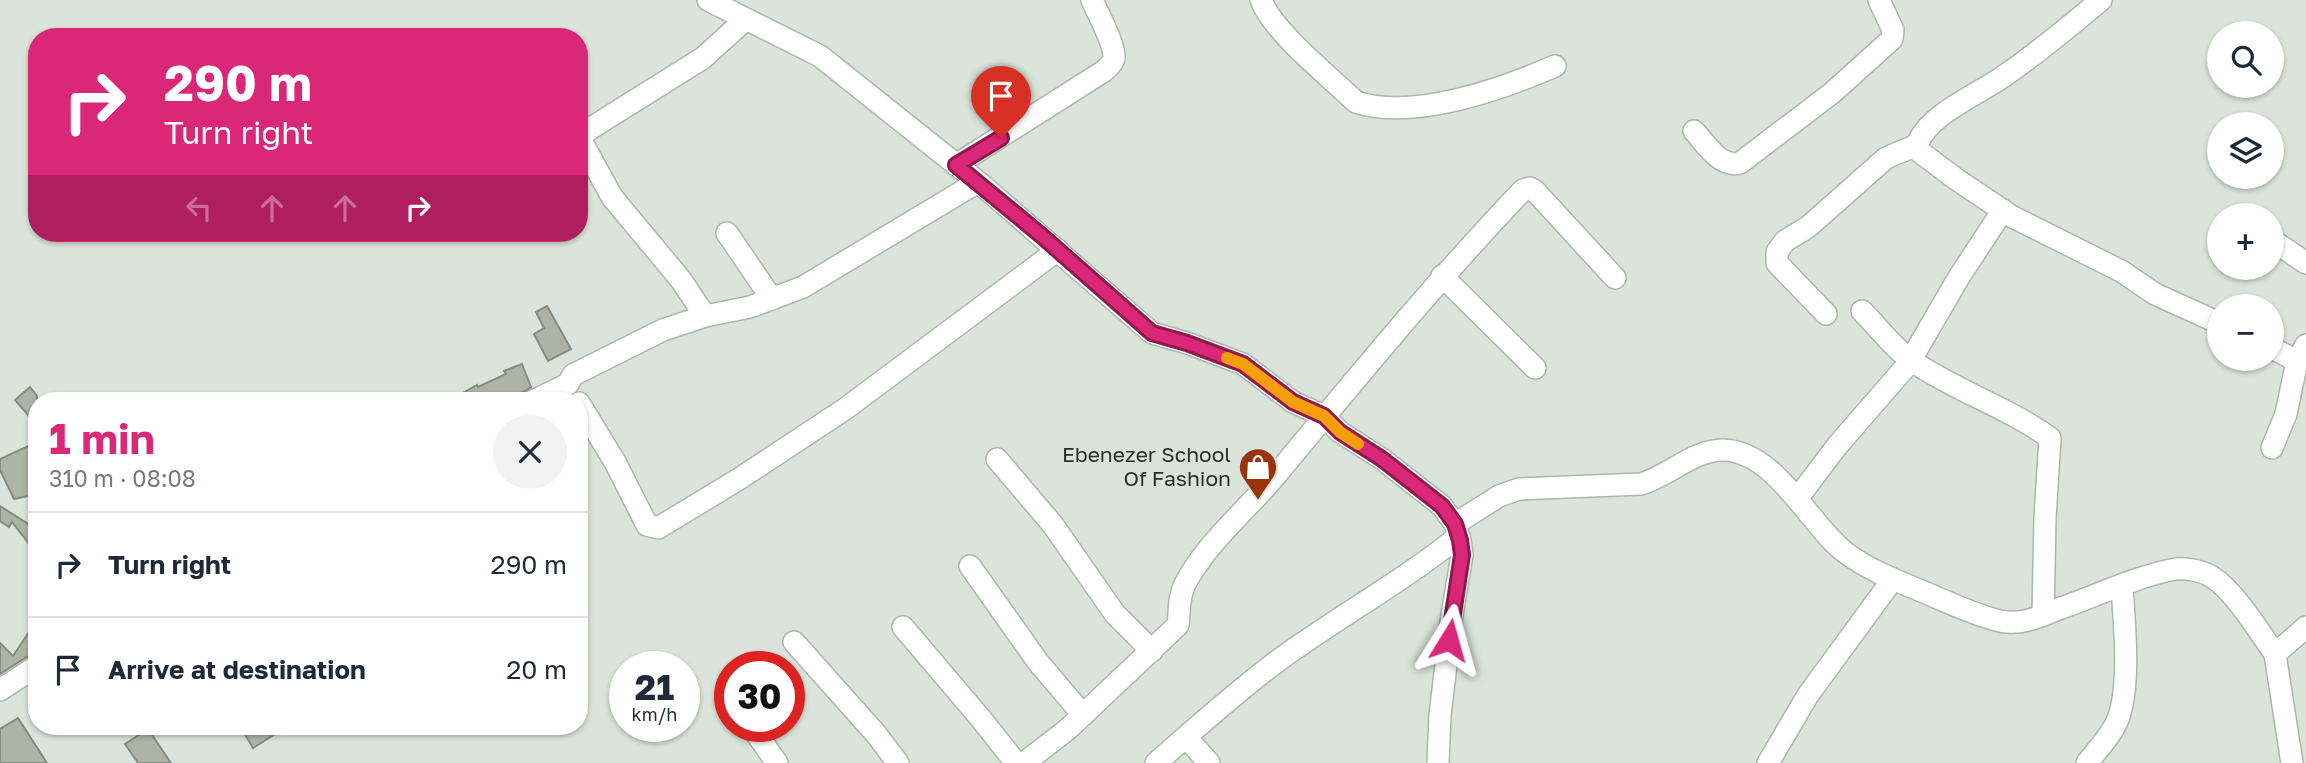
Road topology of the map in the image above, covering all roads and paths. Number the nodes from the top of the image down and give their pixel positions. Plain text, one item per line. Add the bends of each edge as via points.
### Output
1 (708, 0) edge
2 (1092, 0) edge
3 (1261, 0) edge
4 (1879, 0) edge
5 (2101, 0) edge
6 (745, 20) junction
7 (1555, 66) dead end
8 (588, 130) edge
9 (1694, 131) dead end
10 (1917, 145) junction
11 (588, 153) edge
12 (956, 165) junction
13 (978, 182) junction
14 (2003, 211) junction
15 (727, 233) dead end
16 (2284, 248) edge
17 (1058, 250) junction
18 (2306, 262) edge
19 (1442, 276) junction
20 (1615, 278) dead end
21 (772, 299) junction
22 (1863, 311) dead end
23 (1826, 314) dead end
24 (705, 316) junction
25 (2207, 318) edge
26 (2301, 353) edge
27 (1910, 360) junction
28 (1535, 368) dead end
29 (575, 392) edge
30 (1324, 416) junction
31 (588, 417) edge
32 (2272, 448) dead end
33 (997, 458) dead end
34 (1797, 499) junction
35 (1457, 530) junction
36 (970, 566) dead end
37 (1893, 579) junction
38 (2122, 585) junction
39 (2043, 615) junction
40 (903, 627) dead end
41 (2306, 627) edge
42 (794, 642) dead end
43 (1152, 651) junction
44 (2275, 654) junction
45 (28, 672) edge
46 (0, 690) edge
47 (1083, 715) junction
48 (1186, 737) junction
49 (763, 742) edge
50 (778, 763) edge
51 (898, 763) edge
52 (1016, 763) edge
53 (1024, 763) edge
54 (1156, 763) edge
55 (1209, 763) edge
56 (1438, 763) edge
57 (1768, 763) edge
58 (2087, 763) edge
59 (2292, 763) edge

1 - 6 street
2 - 12 street via 1112,47 1112,64
3 - 7 street via 1287,37 1356,102 1369,106 1448,101
4 - 9 street via 1893,30 1892,39 1832,93 1741,163 1731,165 1722,160
5 - 10 street via 2004,76 1944,114
6 - 8 street via 703,58
6 - 12 street via 820,56
10 - 14 street via 1955,179
10 - 23 street via 1886,158 1777,252 1777,263
11 - 24 street via 612,197
12 - 13 street
13 - 17 street
13 - 21 street via 803,287
14 - 25 street
14 - 27 street
15 - 21 street
16 - 18 street
17 - 30 street via 1152,333 1243,364 1293,402
17 - 31 street via 845,409 658,528 647,525
19 - 20 street via 1522,190 1530,188
19 - 28 street
19 - 30 street
21 - 24 street
22 - 27 street
24 - 29 street via 663,330 573,375
26 - 32 street
27 - 34 street
27 - 39 street via 2050,438
30 - 35 street via 1442,506
30 - 43 street via 1199,562 1178,600 1178,625
33 - 43 street via 1053,526 1115,614
34 - 35 street via 1764,466 1723,450 1695,457 1657,480 1641,484 1519,489 1499,496
34 - 37 street via 1844,552
35 - 48 street via 1420,567 1279,661
35 - 56 street via 1462,555 1441,702
36 - 47 street via 1038,662
37 - 39 street via 2003,622
37 - 57 street via 1812,689
38 - 39 street
38 - 44 street via 2177,569 2212,577
38 - 58 street via 2126,645 2120,709 2117,721
40 - 52 street
41 - 44 street
42 - 51 street
43 - 47 street
44 - 59 street
45 - 46 street
47 - 53 street
48 - 54 street
48 - 55 street
49 - 50 street

